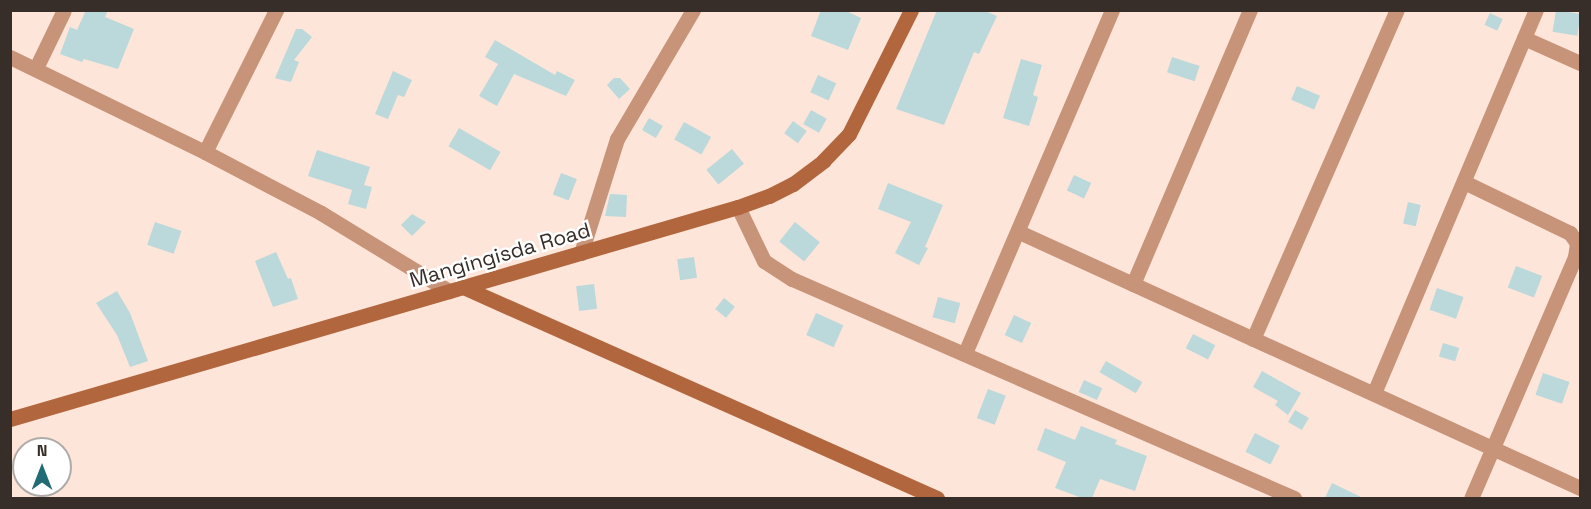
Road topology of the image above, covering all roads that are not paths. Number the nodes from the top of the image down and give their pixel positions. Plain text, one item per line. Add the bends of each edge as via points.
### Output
1 (64, 10) edge
2 (276, 10) edge
3 (693, 10) edge
4 (911, 10) edge
5 (1112, 10) edge
6 (1250, 10) edge
7 (1397, 10) edge
8 (1536, 10) edge
9 (1524, 38) junction
10 (10, 57) edge
11 (1581, 63) edge
12 (36, 68) junction
13 (205, 152) junction
14 (1464, 182) junction
15 (738, 207) junction
16 (1019, 232) junction
17 (581, 253) junction
18 (1133, 284) junction
19 (456, 289) junction
20 (1253, 339) junction
21 (965, 353) junction
22 (1374, 393) junction
23 (10, 419) edge
24 (1492, 448) junction
25 (1581, 488) edge
26 (937, 498) edge
27 (1294, 498) edge
28 (1471, 498) edge

1 - 12 street
2 - 13 street
3 - 17 street via 617,139
4 - 15 street, Mangingisda Road via 849,134 793,184
5 - 16 street
6 - 18 street
7 - 20 street
8 - 9 street
9 - 11 street
9 - 14 street
10 - 12 street
12 - 13 street
13 - 19 street
14 - 22 street
14 - 24 street via 1570,233 1577,243 1575,257
15 - 17 street, Mangingisda Road
15 - 21 street via 756,249 771,267
16 - 18 street
16 - 21 street
17 - 19 street, Mangingisda Road
18 - 20 street
19 - 23 street, Mangingisda Road
19 - 26 street
20 - 22 street
21 - 27 street
22 - 24 street
24 - 25 street
24 - 28 street

